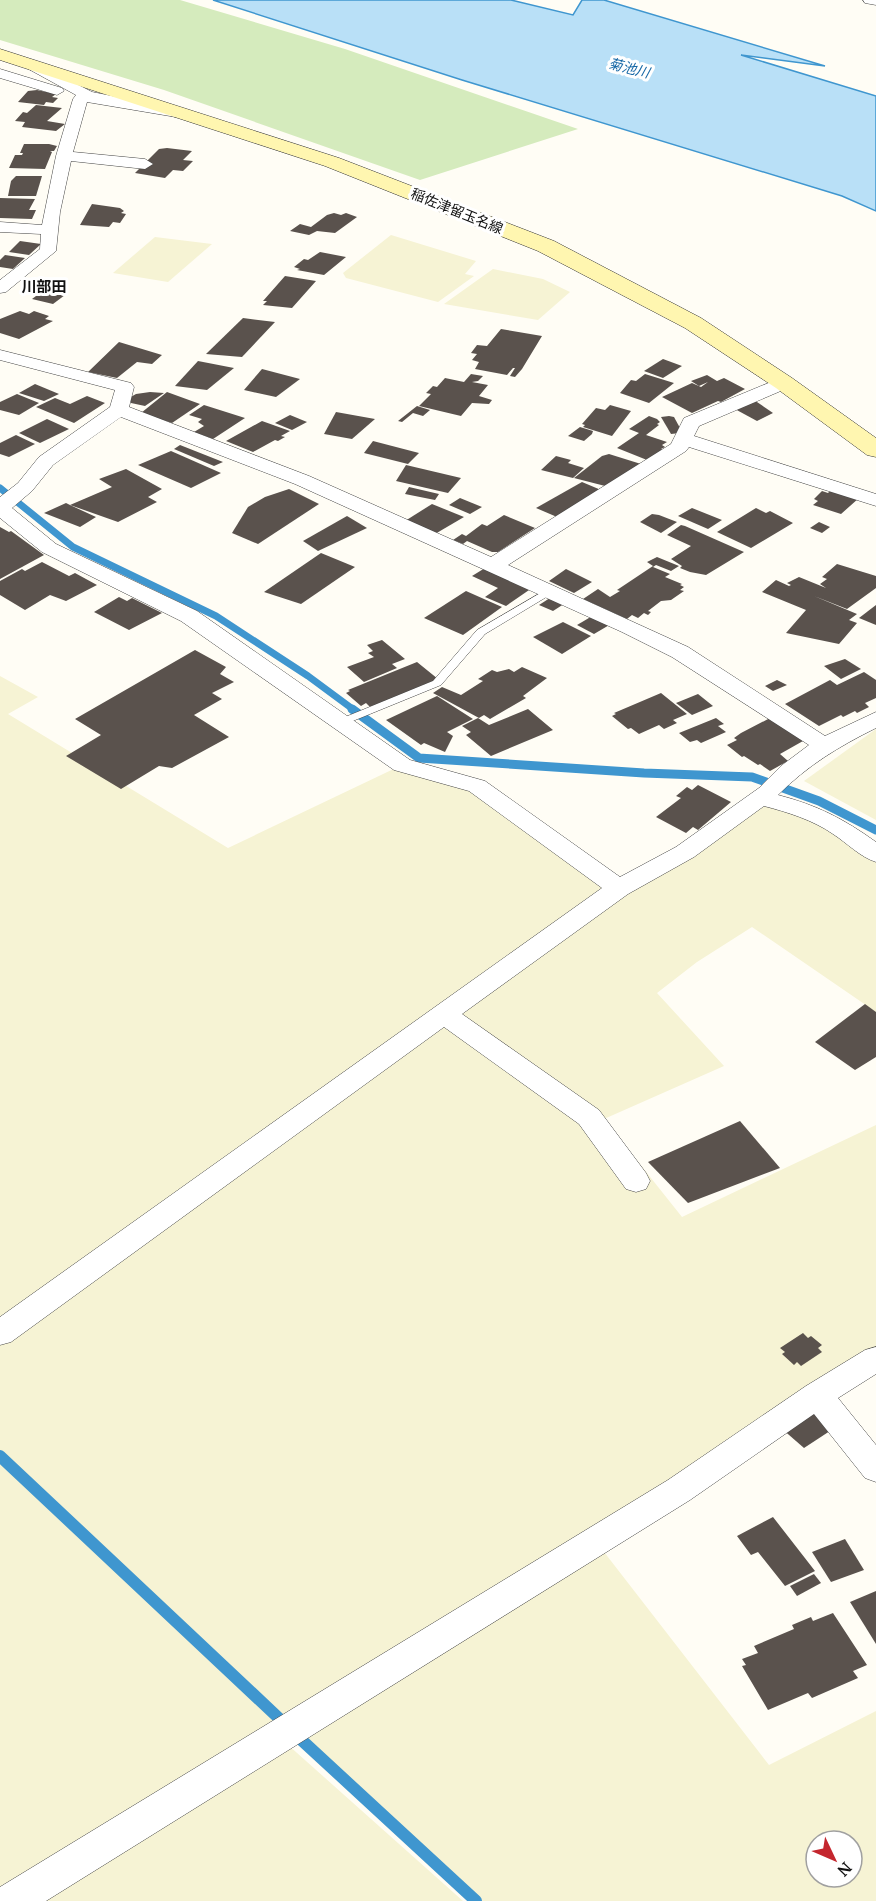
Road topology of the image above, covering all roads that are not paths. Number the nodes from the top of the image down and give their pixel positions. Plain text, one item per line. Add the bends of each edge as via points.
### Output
1 (870, 0) edge
2 (876, 2) edge
3 (0, 54) edge
4 (28, 62) junction
5 (0, 73) edge
6 (84, 97) junction
7 (199, 118) junction
8 (64, 156) junction
9 (145, 164) dead end
10 (0, 227) edge
11 (49, 230) junction
12 (0, 288) edge
13 (0, 355) edge
14 (784, 382) junction
15 (118, 410) junction
16 (684, 439) junction
17 (876, 450) edge
18 (876, 500) edge
19 (0, 507) edge
20 (493, 565) junction
21 (549, 591) junction
22 (876, 719) edge
23 (342, 721) junction
24 (824, 745) junction
25 (763, 795) junction
26 (876, 854) edge
27 (619, 888) junction
28 (443, 1014) junction
29 (636, 1181) dead end
30 (0, 1333) edge
31 (876, 1359) edge
32 (817, 1395) junction
33 (876, 1468) edge
34 (12, 1901) edge

1 - 2 street
3 - 4 main road, 稲佐津留玉名線
4 - 6 street
4 - 7 main road, 稲佐津留玉名線
5 - 6 street
6 - 7 street
6 - 8 street
7 - 14 main road, 稲佐津留玉名線 via 332,162 546,246 693,323
8 - 9 street
8 - 11 street
10 - 11 street
11 - 12 street via 48,251
13 - 15 street via 125,387
14 - 16 street via 691,422
14 - 17 main road, 稲佐津留玉名線
15 - 19 street via 46,461 25,487
15 - 20 street via 302,480
16 - 18 street
16 - 20 street via 679,447
19 - 23 street via 49,548 189,616
20 - 21 street
21 - 23 lane via 481,632 437,682
21 - 24 street via 680,652
22 - 24 street
23 - 27 street via 402,765 477,786
24 - 25 street
25 - 26 street via 840,827
25 - 27 street via 685,852
27 - 28 street
28 - 29 street via 589,1117
28 - 30 street
31 - 32 street
32 - 33 street
32 - 34 street via 679,1490

